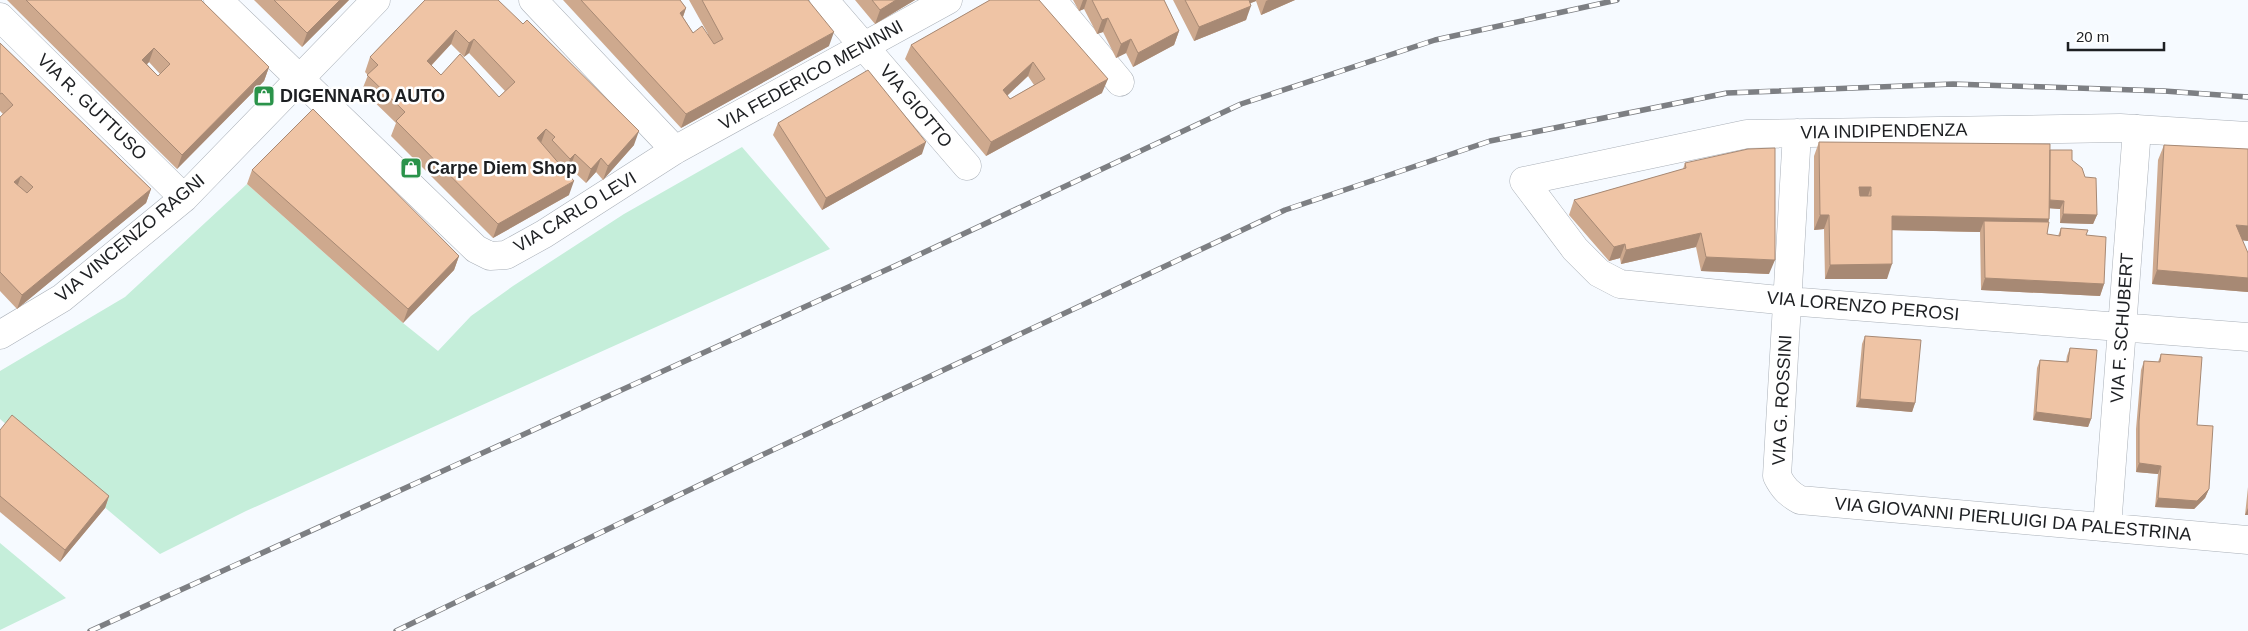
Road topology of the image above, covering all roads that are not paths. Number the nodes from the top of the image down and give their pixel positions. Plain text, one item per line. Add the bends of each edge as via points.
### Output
1 (218, 0) edge
2 (376, 0) edge
3 (533, 0) edge
4 (824, 0) edge
5 (948, 0) edge
6 (1052, 0) edge
7 (0, 17) edge
8 (864, 45) junction
9 (299, 79) junction
10 (1120, 82) dead end
11 (2137, 129) junction
12 (1797, 133) junction
13 (2248, 136) edge
14 (675, 150) junction
15 (967, 166) dead end
16 (1524, 181) joint
17 (184, 198) junction
18 (1788, 301) junction
19 (2122, 326) junction
20 (3, 329) edge
21 (2248, 337) edge
22 (1782, 487) joint
23 (2107, 527) junction
24 (2248, 540) edge

1 - 9 street, VIA CARLO LEVI
2 - 9 street, VIA VINCENZO RAGNI
3 - 14 street
4 - 8 street, VIA GIOTTO
5 - 8 street, VIA FEDERICO MENINNI
6 - 10 street
7 - 17 street, VIA R. GUTTUSO
8 - 14 street, VIA FEDERICO MENINNI
8 - 15 street, VIA GIOTTO
9 - 14 street, VIA CARLO LEVI via 476,249 490,256 506,255 544,234
9 - 17 street, VIA VINCENZO RAGNI
11 - 12 street, VIA INDIPENDENZA
11 - 13 street, VIA INDIPENDENZA
11 - 19 street, VIA F. SCHUBERT
12 - 16 street, VIA INDIPENDENZA via 1747,134
12 - 18 street, VIA G. ROSSINI
16 - 18 street, VIA LORENZO PEROSI via 1575,249 1599,273 1620,284
17 - 20 street, VIA VINCENZO RAGNI via 62,298
18 - 19 street, VIA LORENZO PEROSI
18 - 22 street, VIA G. ROSSINI via 1777,476
19 - 21 street, VIA LORENZO PEROSI
19 - 23 street, VIA F. SCHUBERT
22 - 23 street, VIA GIOVANNI PIERLUIGI DA PALESTRINA via 1800,500
23 - 24 street, VIA GIOVANNI PIERLUIGI DA PALESTRINA

